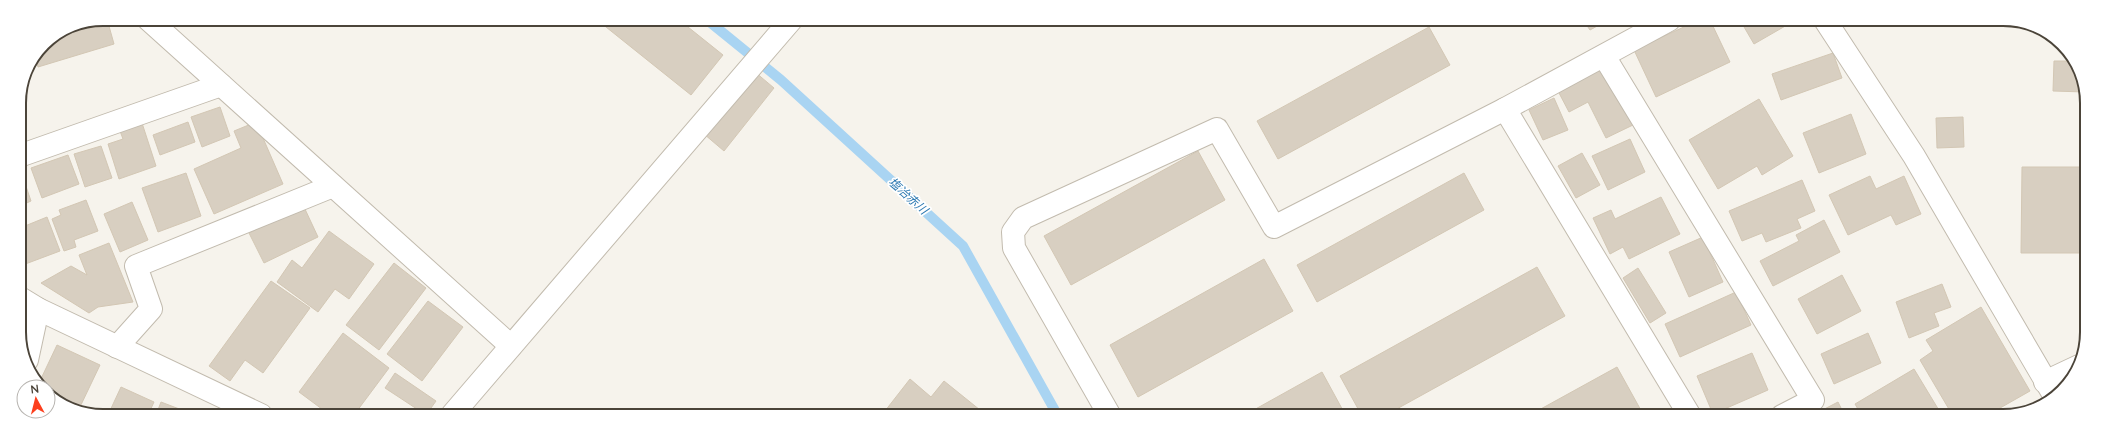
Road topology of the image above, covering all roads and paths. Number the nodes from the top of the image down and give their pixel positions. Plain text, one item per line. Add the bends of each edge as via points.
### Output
1 (156, 26) edge
2 (786, 26) edge
3 (1658, 26) edge
4 (1829, 26) edge
5 (1604, 56) junction
6 (221, 85) junction
7 (1504, 109) junction
8 (26, 154) edge
9 (334, 186) junction
10 (29, 303) edge
11 (511, 346) junction
12 (117, 347) junction
13 (27, 348) edge
14 (2066, 376) edge
15 (2050, 389) edge
16 (248, 409) edge
17 (457, 409) edge
18 (1106, 409) edge
19 (1686, 409) edge
20 (1796, 409) edge

1 - 6 street
2 - 11 street
3 - 5 street
4 - 15 street via 1914,156
5 - 7 street
5 - 20 street via 1813,400
6 - 8 street
6 - 9 street
7 - 18 street via 1274,227 1217,129 1023,218 1013,232 1014,248
7 - 19 street
9 - 11 street
9 - 12 street via 136,266 151,308
10 - 12 street
10 - 13 street
11 - 17 street
12 - 16 street
14 - 15 street

